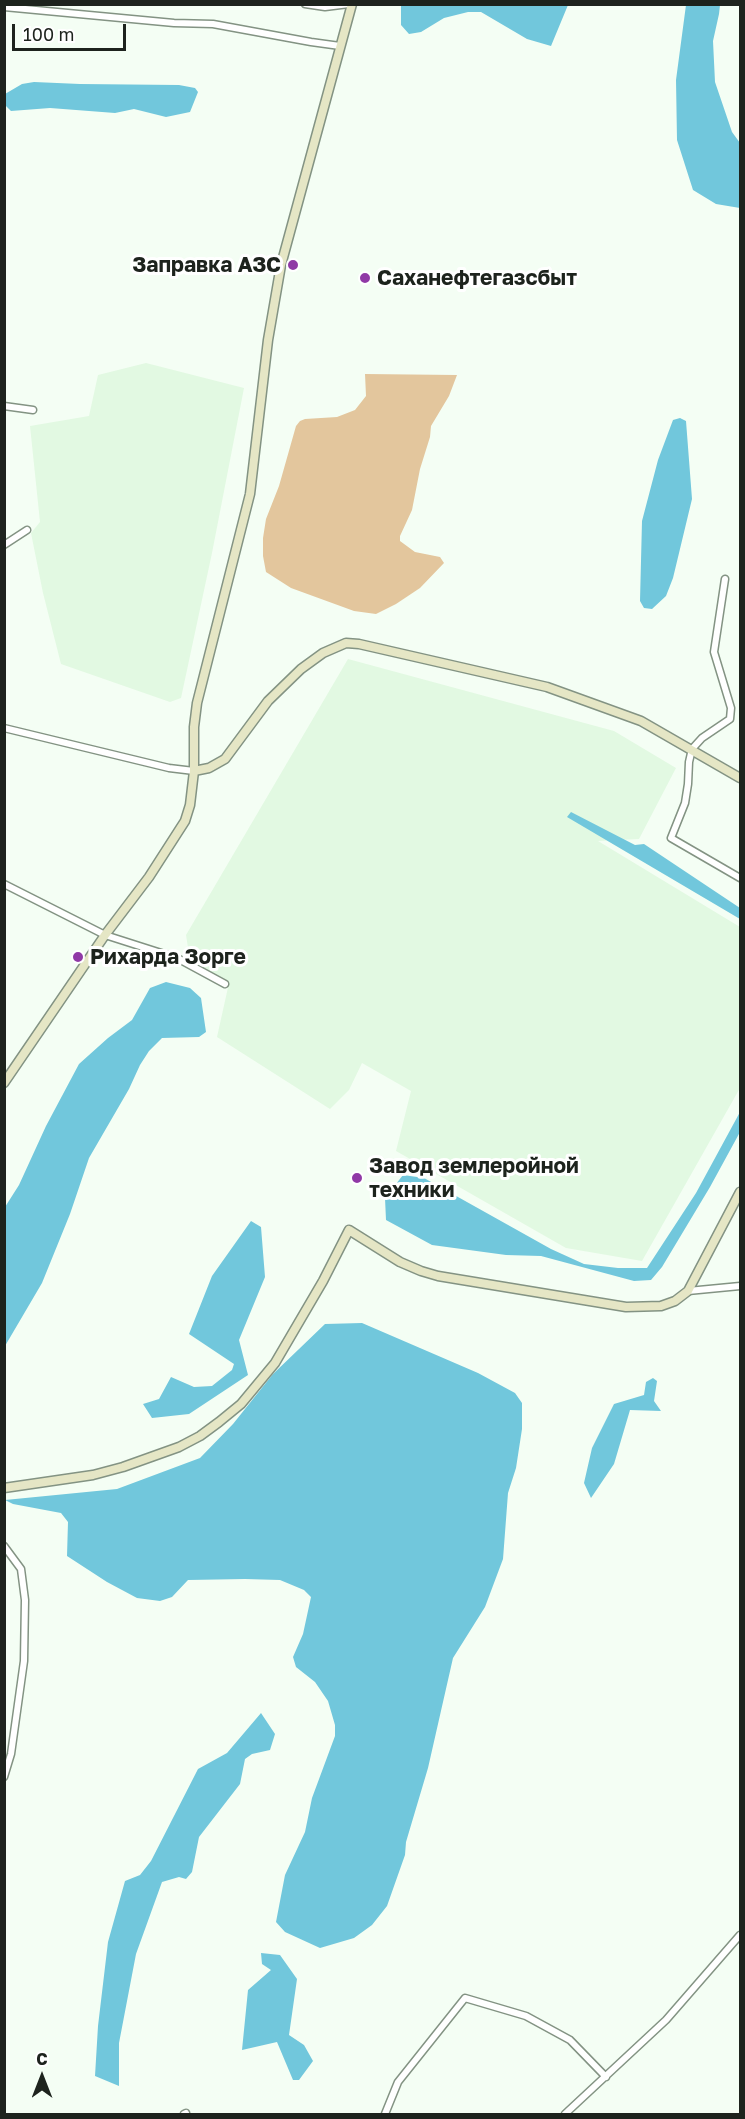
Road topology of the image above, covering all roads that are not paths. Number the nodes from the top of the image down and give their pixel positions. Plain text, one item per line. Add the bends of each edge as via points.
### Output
1 (305, 4) edge
2 (351, 4) edge
3 (4, 7) edge
4 (340, 46) junction
5 (4, 406) edge
6 (33, 410) dead end
7 (27, 530) dead end
8 (4, 545) edge
9 (725, 579) dead end
10 (4, 728) edge
11 (692, 749) junction
12 (194, 771) junction
13 (741, 778) edge
14 (741, 878) edge
15 (4, 884) edge
16 (105, 936) junction
17 (225, 984) dead end
18 (4, 1083) edge
19 (741, 1192) edge
20 (741, 1286) edge
21 (688, 1291) junction
22 (4, 1488) edge
23 (4, 1546) edge
24 (4, 1777) edge
25 (741, 1935) edge
26 (606, 2077) junction
27 (385, 2115) edge
28 (565, 2115) edge

1 - 2 street
2 - 4 main road
3 - 4 street via 213,24
4 - 12 main road via 281,265 249,495 197,703
5 - 6 street
7 - 8 street
9 - 11 street via 714,652 731,708 730,719
10 - 12 street
11 - 12 main road via 641,721 548,687 346,643 301,669 268,701 225,759
11 - 13 main road
11 - 14 street via 685,803 671,838
12 - 16 main road via 185,820
15 - 16 street
16 - 17 street via 177,958
16 - 18 main road
19 - 21 main road
20 - 21 street
21 - 22 main road via 661,1306 626,1306 438,1276 400,1262 349,1230 275,1363 241,1404 219,1422 179,1447 123,1467
23 - 24 street via 21,1569 25,1600 24,1661
25 - 26 street via 666,2020
26 - 27 street via 570,2040 526,2016 465,1998 398,2082
26 - 28 street

